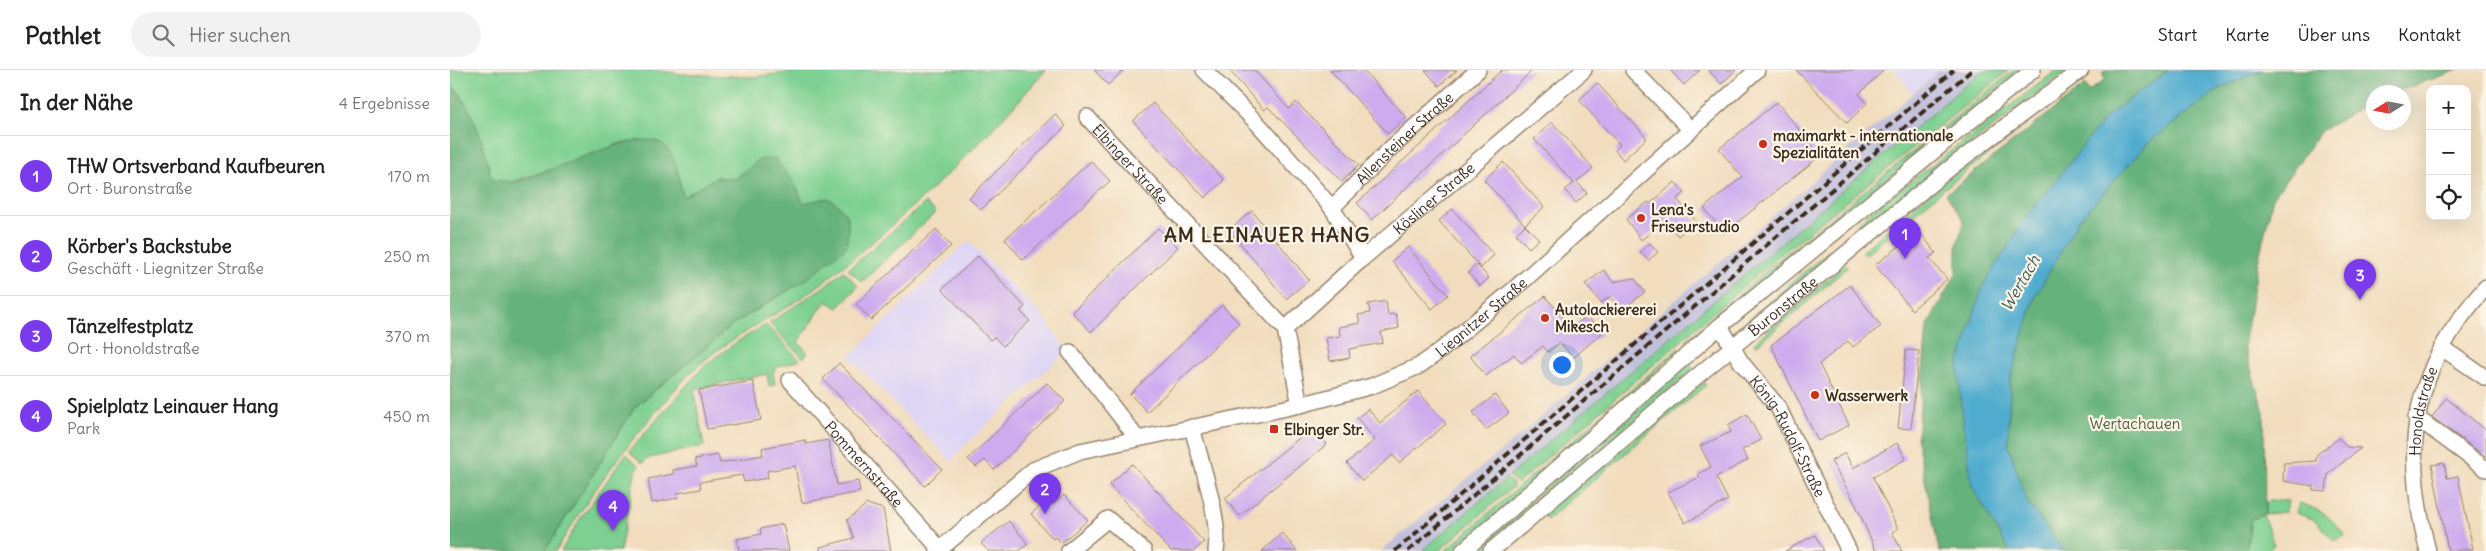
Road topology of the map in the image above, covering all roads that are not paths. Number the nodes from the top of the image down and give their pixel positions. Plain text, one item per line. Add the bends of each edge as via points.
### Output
1 (1204, 70) edge
2 (1478, 70) edge
3 (1584, 70) edge
4 (1633, 70) edge
5 (1757, 70) edge
6 (2032, 70) edge
7 (2081, 70) edge
8 (1088, 116) dead end
9 (1690, 130) junction
10 (1332, 208) junction
11 (1363, 258) junction
12 (2486, 287) edge
13 (1720, 326) junction
14 (1286, 329) junction
15 (1731, 348) junction
16 (2442, 348) junction
17 (1070, 352) dead end
18 (2486, 378) edge
19 (790, 380) dead end
20 (1300, 404) junction
21 (2416, 417) junction
22 (1192, 427) junction
23 (1137, 438) junction
24 (2486, 469) edge
25 (939, 550) edge
26 (1069, 551) edge
27 (1144, 551) edge
28 (1216, 551) edge
29 (1463, 551) edge
30 (1491, 551) edge
31 (1849, 551) edge
32 (2428, 551) edge

1 - 10 street via 1260,126
2 - 10 street, Allensteiner Straße via 1390,149
3 - 11 street, Kösliner Straße
4 - 9 street
5 - 9 street, Liegnitzer Straße
6 - 13 street, Buronstraße
7 - 15 street, Buronstraße via 1955,164
8 - 14 street, Elbinger Straße
9 - 20 street, Liegnitzer Straße via 1440,352 1419,366 1372,386
10 - 11 street
11 - 14 street, Kösliner Straße
12 - 16 street, Honoldstraße via 2458,319
13 - 15 street, König-Rudolf-Straße
13 - 29 street, Buronstraße
14 - 20 street
15 - 30 street, Buronstraße
15 - 31 street, König-Rudolf-Straße via 1778,407
16 - 18 street
16 - 21 street, Honoldstraße via 2428,374
17 - 23 street
19 - 25 street, Pommernstraße
20 - 22 street, Liegnitzer Straße
21 - 24 street
21 - 32 street, Honoldstraße via 2414,480
22 - 23 street, Liegnitzer Straße
22 - 28 street via 1209,496
23 - 25 street, Liegnitzer Straße via 1080,451 1033,470
26 - 27 street via 1108,519

